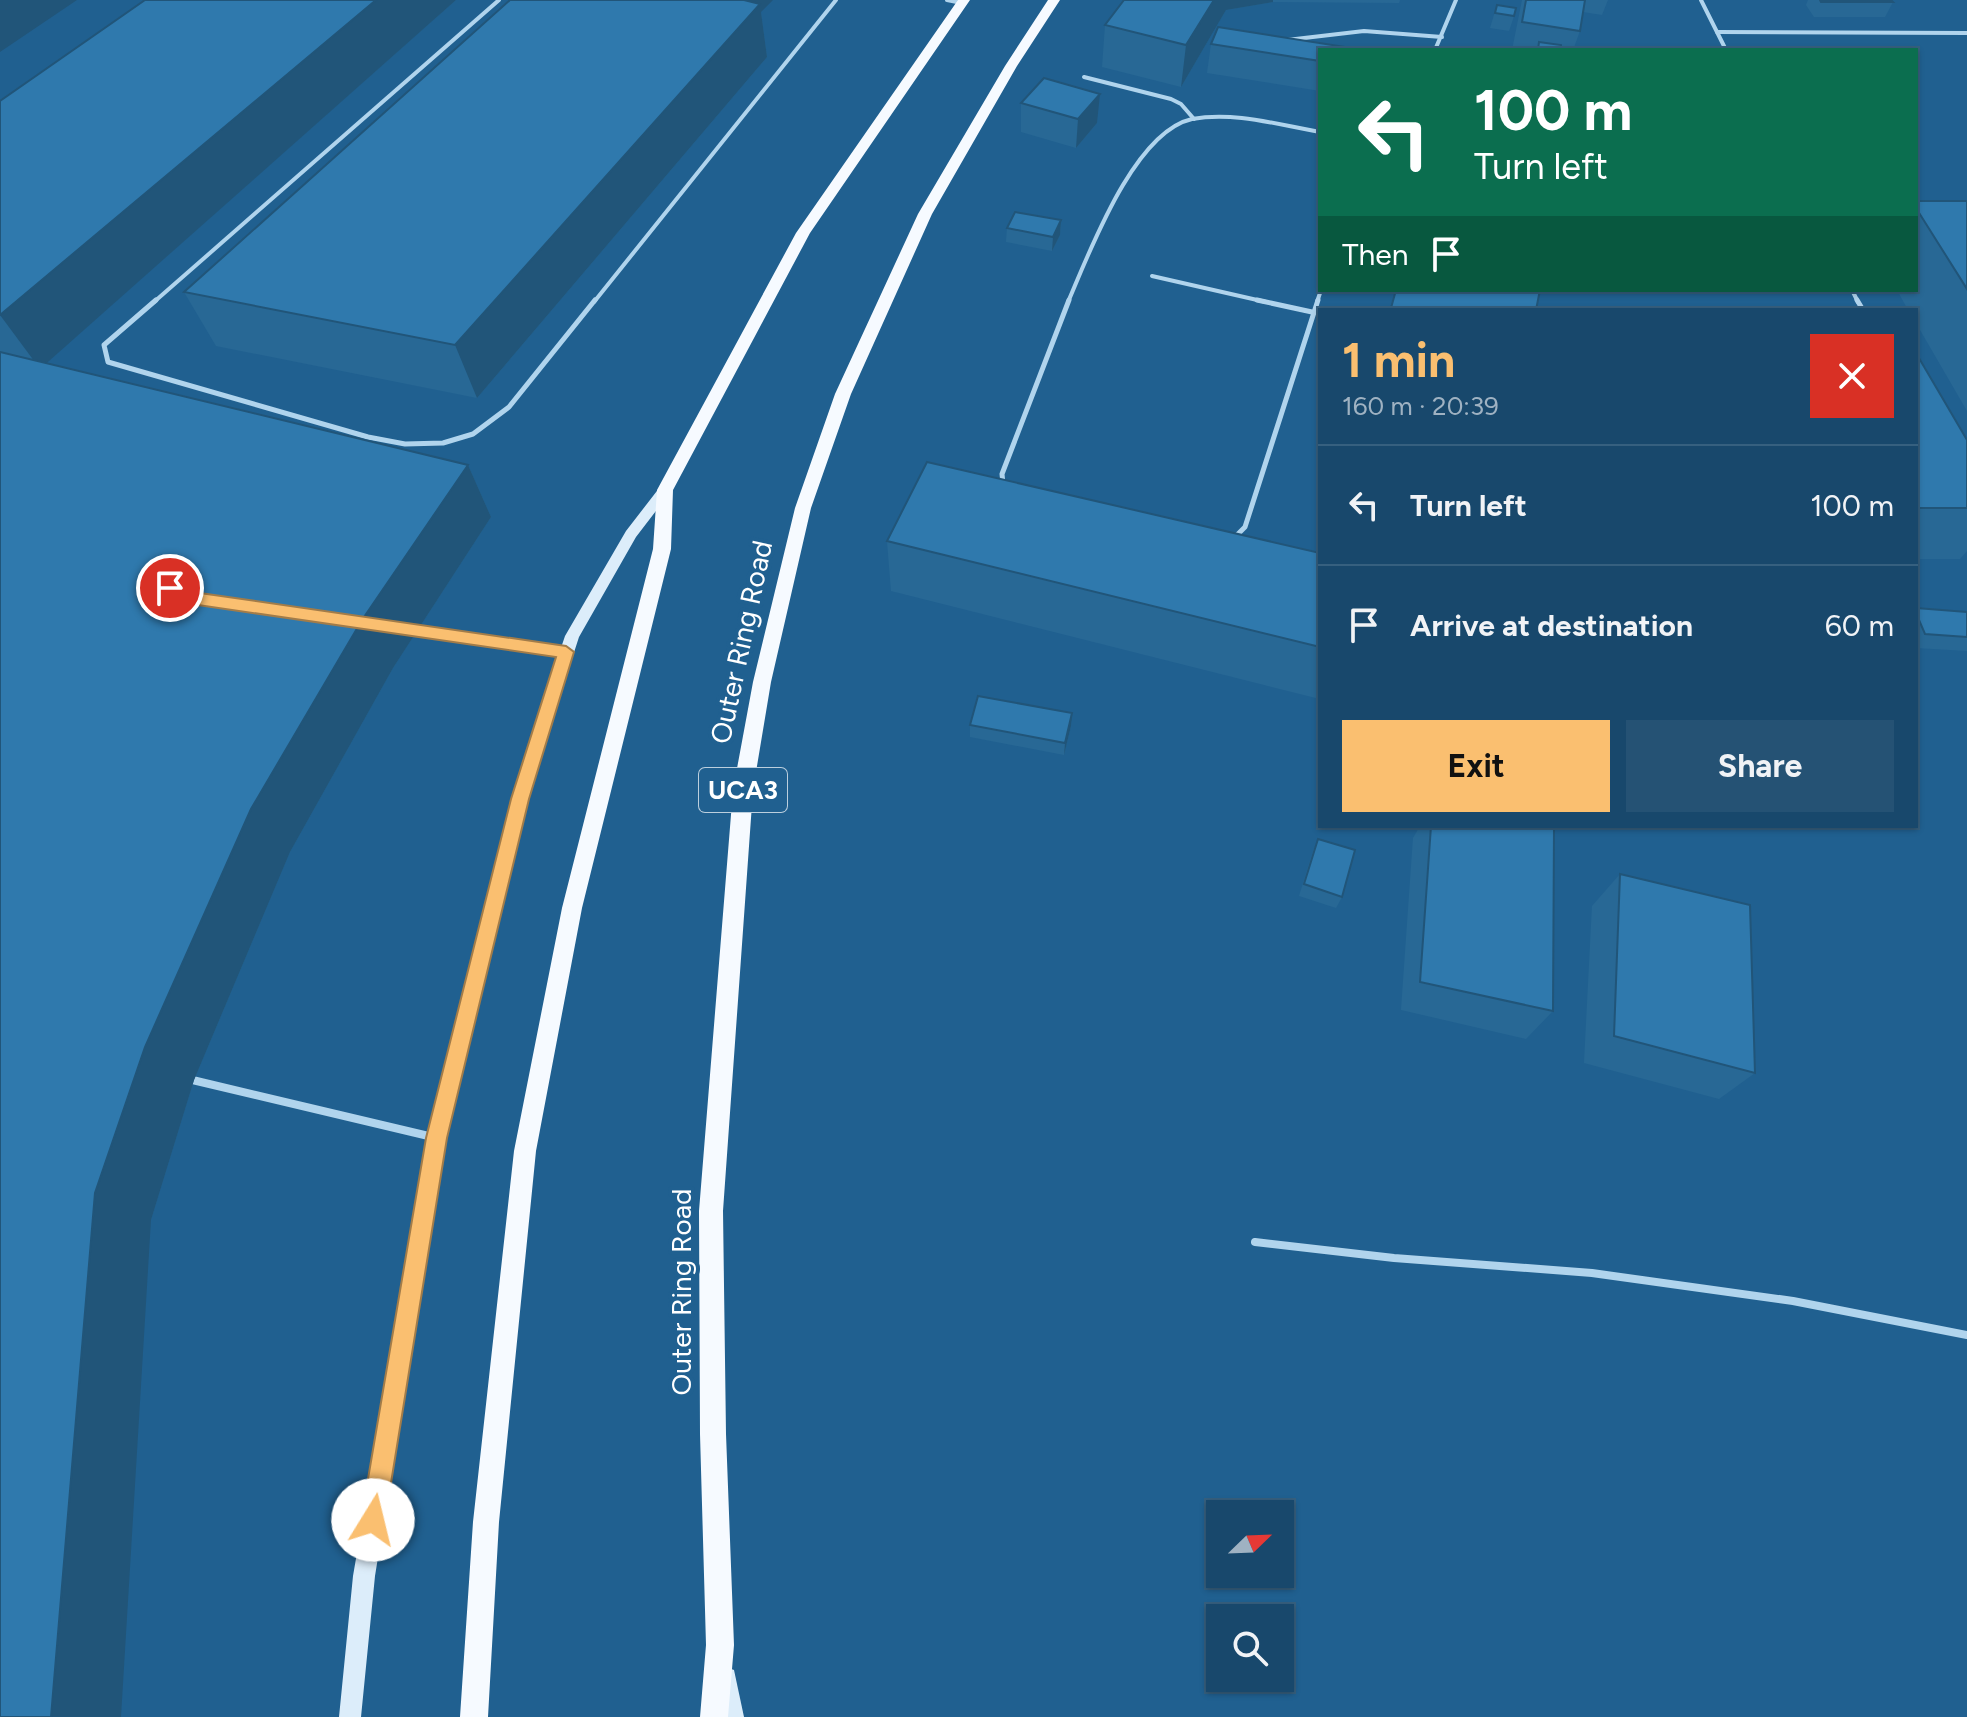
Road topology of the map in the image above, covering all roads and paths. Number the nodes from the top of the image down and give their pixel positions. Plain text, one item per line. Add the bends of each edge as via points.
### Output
1 (499, 0) edge
2 (836, 0) edge
3 (1054, 0) edge
4 (1456, 0) edge
5 (1701, 0) edge
6 (957, 1) edge
7 (1717, 32) junction
8 (1967, 33) edge
9 (1442, 37) junction
10 (1282, 41) edge
11 (1436, 48) edge
12 (1725, 48) edge
13 (1084, 77) dead end
14 (1194, 119) junction
15 (1318, 132) edge
16 (1152, 276) dead end
17 (1320, 292) edge
18 (1312, 312) junction
19 (1003, 486) edge
20 (665, 490) junction
21 (1222, 545) edge
22 (398, 628) dead end
23 (566, 652) junction
24 (179, 1077) dead end
25 (437, 1138) junction
26 (1255, 1242) dead end
27 (1967, 1335) edge
28 (720, 1645) junction
29 (350, 1717) edge
30 (474, 1717) edge
31 (714, 1717) edge
32 (733, 1717) edge

1 - 2 lane via 104,345 108,362 404,445 470,436 509,407
3 - 28 main road, Outer Ring Road / UCA3 via 925,214 843,394 803,508 762,682 743,790 711,1211
4 - 9 lane
5 - 7 lane
6 - 20 main road via 803,233
7 - 8 lane
7 - 12 lane
9 - 10 lane via 1373,29
9 - 11 lane
13 - 14 lane via 1171,99
14 - 15 lane via 1229,117
14 - 19 lane via 1161,132 1134,165 1072,290 1002,474
16 - 18 lane
17 - 18 lane
18 - 21 lane via 1245,527
20 - 23 main road via 603,579
20 - 30 main road via 662,549 572,908 525,1151 490,1476
22 - 23 street
23 - 25 main road via 524,784
24 - 25 street
25 - 29 main road via 364,1576
26 - 27 lane via 1592,1273 1793,1301
28 - 31 main road, Outer Ring Road / UCA3
28 - 32 main road, Outer Ring Road / UCA3

